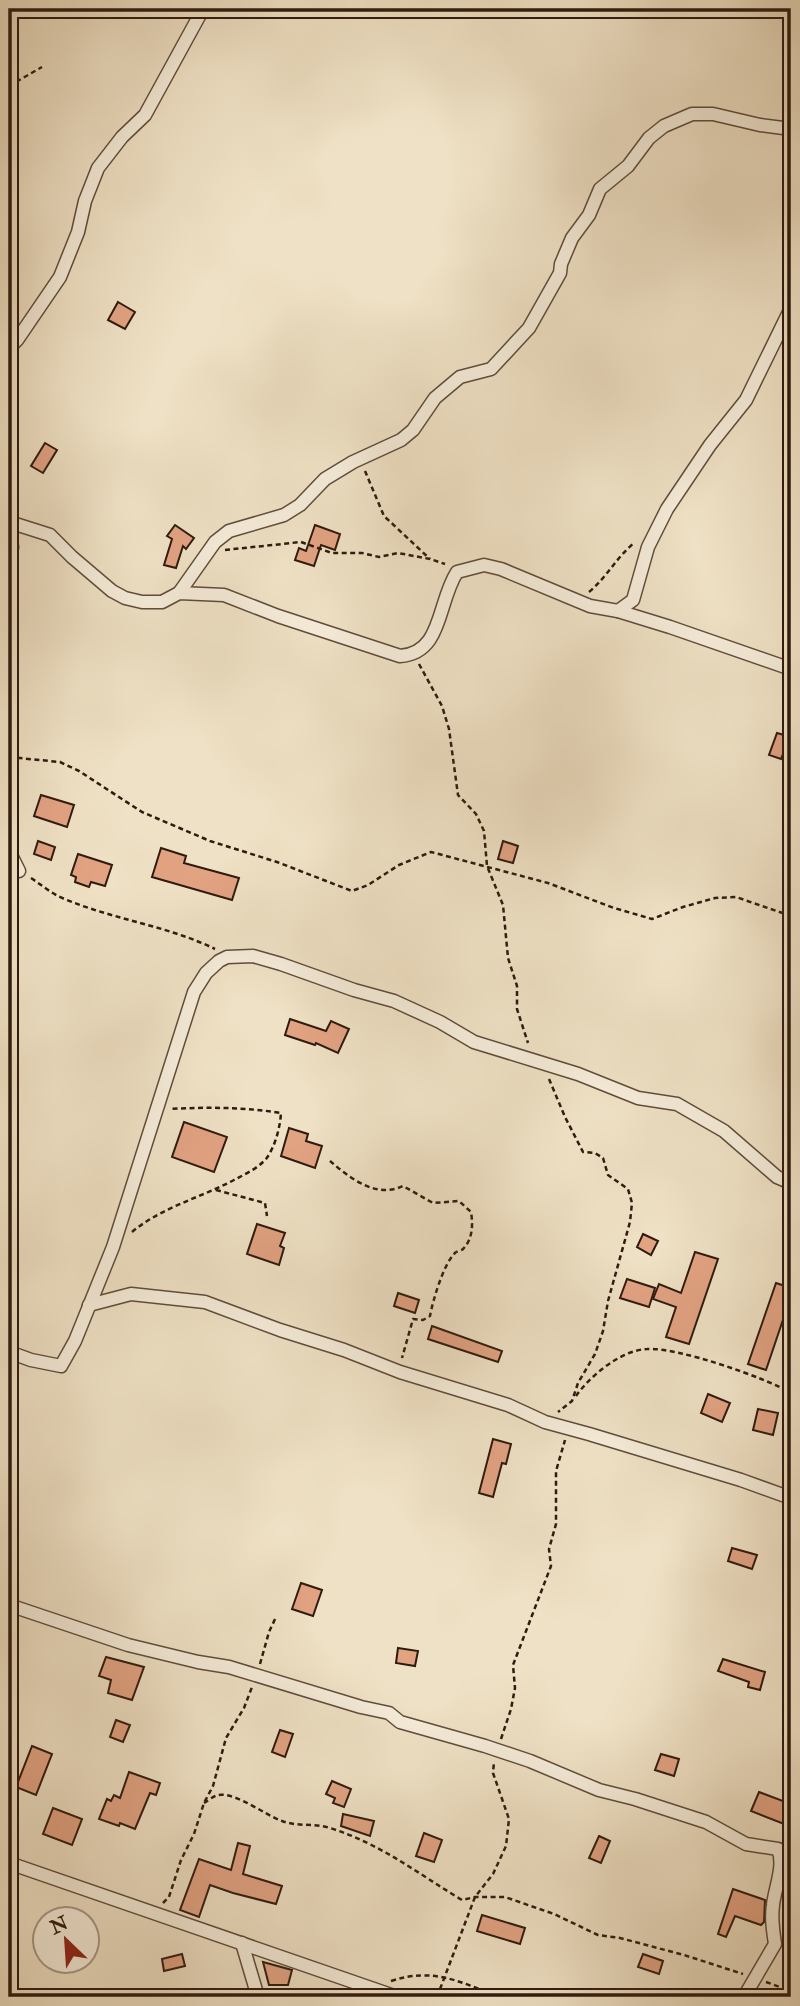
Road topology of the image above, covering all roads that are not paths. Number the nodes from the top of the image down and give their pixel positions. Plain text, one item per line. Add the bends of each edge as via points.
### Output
1 (203, 9) edge
2 (791, 129) edge
3 (791, 307) edge
4 (9, 348) edge
5 (9, 522) edge
6 (9, 530) edge
7 (9, 562) edge
8 (179, 593) junction
9 (618, 611) junction
10 (791, 669) edge
11 (9, 851) edge
12 (19, 871) road end
13 (791, 1183) edge
14 (89, 1305) junction
15 (12, 1355) edge
16 (791, 1497) edge
17 (9, 1605) edge
18 (9, 1863) edge
19 (242, 1943) junction
20 (258, 1997) edge
21 (397, 1997) edge
22 (744, 1997) edge

1 - 4 street via 145,115 97,168 60,277
2 - 8 street via 713,114 692,114 664,126 600,189 529,328 491,369 460,377 401,440 325,479 284,515 229,531 215,542
3 - 9 street via 746,400 709,445 667,509 648,547 634,600
5 - 8 street via 50,535 125,598 162,601
6 - 7 street
8 - 9 street via 224,595 400,656 414,655 431,640 457,572 484,565 590,606
9 - 10 street
11 - 12 street
13 - 14 street via 777,1177 724,1130 677,1104 638,1098 474,1042 394,1001 281,964 227,957 206,973 194,992 113,1247
14 - 15 street via 61,1366
14 - 16 street via 131,1294 205,1302 400,1372 508,1405 568,1430
17 - 22 street via 128,1645 389,1713 400,1722 706,1822 746,1844 778,1849 782,1858 772,1908 775,1944
18 - 19 street
19 - 20 street
19 - 21 street

